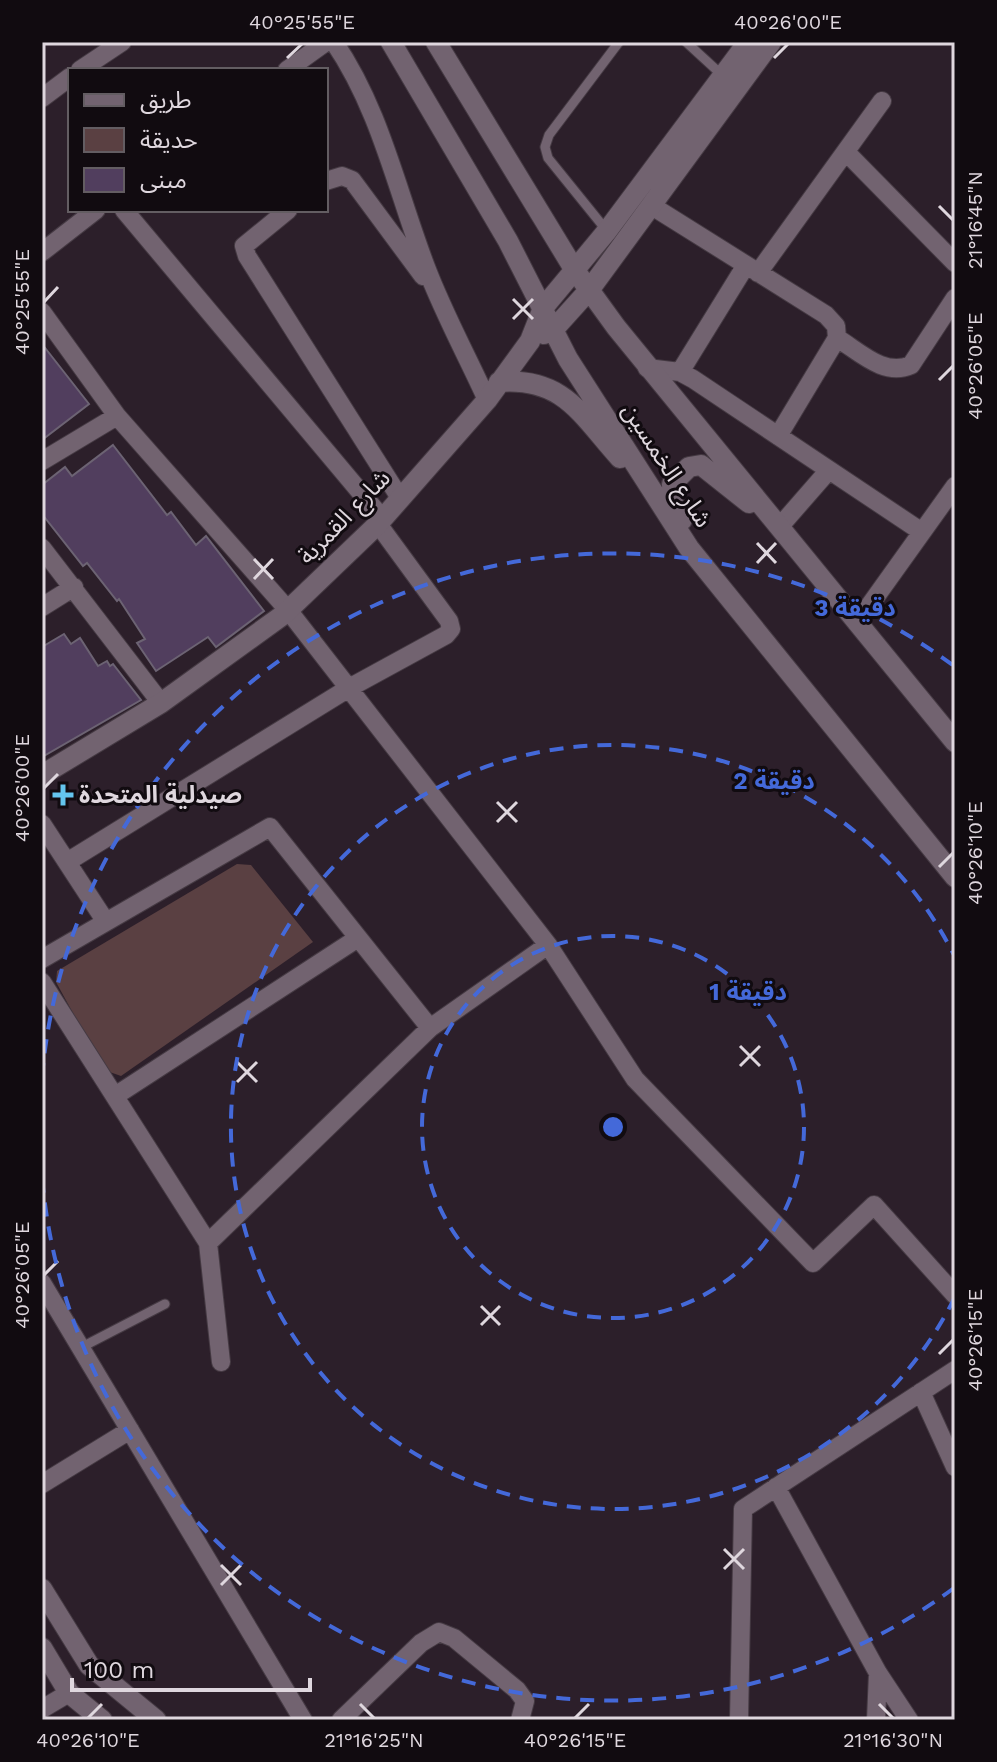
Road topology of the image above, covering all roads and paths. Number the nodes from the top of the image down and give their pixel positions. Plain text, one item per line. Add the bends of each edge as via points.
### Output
1 (122, 42) edge
2 (326, 42) edge
3 (334, 42) edge
4 (391, 42) edge
5 (436, 42) edge
6 (619, 42) edge
7 (686, 42) edge
8 (748, 42) edge
9 (771, 42) edge
10 (83, 68) edge
11 (290, 68) edge
12 (724, 76) junction
13 (68, 78) edge
14 (42, 98) edge
15 (882, 101) dead end
16 (846, 152) junction
17 (328, 180) edge
18 (652, 206) junction
19 (93, 212) edge
20 (126, 212) edge
21 (285, 212) edge
22 (607, 231) junction
23 (42, 252) edge
24 (955, 263) edge
25 (574, 269) junction
26 (752, 269) junction
27 (590, 289) junction
28 (955, 298) edge
29 (441, 301) junction
30 (543, 308) junction
31 (42, 312) edge
32 (554, 329) junction
33 (837, 338) junction
34 (530, 341) junction
35 (647, 368) junction
36 (680, 372) junction
37 (499, 382) junction
38 (487, 400) junction
39 (117, 416) junction
40 (778, 436) junction
41 (42, 461) edge
42 (829, 470) junction
43 (955, 486) edge
44 (400, 498) junction
45 (658, 501) junction
46 (380, 521) junction
47 (781, 525) junction
48 (922, 532) junction
49 (794, 542) junction
50 (42, 548) edge
51 (74, 587) junction
52 (729, 597) junction
53 (42, 607) edge
54 (288, 610) junction
55 (857, 623) junction
56 (349, 688) junction
57 (161, 703) junction
58 (955, 742) edge
59 (42, 775) edge
60 (42, 824) edge
61 (67, 862) junction
62 (955, 877) edge
63 (106, 922) junction
64 (358, 938) junction
65 (548, 945) junction
66 (42, 959) edge
67 (42, 982) edge
68 (430, 1028) junction
69 (115, 1096) junction
70 (208, 1243) junction
71 (42, 1283) edge
72 (955, 1295) edge
73 (165, 1304) dead end
74 (80, 1348) junction
75 (221, 1362) dead end
76 (955, 1370) edge
77 (921, 1392) junction
78 (130, 1430) junction
79 (955, 1467) edge
80 (42, 1484) edge
81 (776, 1487) junction
82 (42, 1589) edge
83 (42, 1648) edge
84 (878, 1673) junction
85 (69, 1693) junction
86 (42, 1709) edge
87 (102, 1720) edge
88 (156, 1720) edge
89 (303, 1720) edge
90 (341, 1720) edge
91 (520, 1720) edge
92 (739, 1720) edge
93 (876, 1720) edge
94 (909, 1720) edge

1 - 10 street
2 - 11 street
3 - 29 street via 375,119
4 - 30 street, شارع الخمسين
5 - 25 street, شارع الخمسين
6 - 22 lane via 545,147 548,158
7 - 12 lane
8 - 12 street, شارع القمرية
9 - 18 street
12 - 22 street, شارع القمرية
13 - 14 street
15 - 16 street
16 - 24 street
16 - 26 street
17 - 29 street via 342,176 352,180
18 - 26 street
18 - 27 street
19 - 23 street
20 - 46 street
21 - 44 street via 250,238 244,246 247,256
22 - 25 street, شارع القمرية
25 - 27 street, شارع الخمسين
25 - 30 street, شارع القمرية
26 - 33 street via 826,315 836,326
26 - 36 street
27 - 32 street
27 - 35 street, شارع الخمسين
28 - 33 street via 911,365 900,370 885,368
29 - 38 street
30 - 32 street, شارع الخمسين
30 - 34 street, شارع القمرية
31 - 39 street
32 - 34 street, شارع القمرية
32 - 45 street, شارع الخمسين
33 - 40 street
34 - 37 street, شارع القمرية
35 - 36 street
35 - 47 street, شارع الخمسين
36 - 40 street
37 - 38 street, شارع القمرية
37 - 45 street via 544,385 566,398
38 - 44 street, شارع القمرية
39 - 41 street
39 - 54 street
40 - 42 street
42 - 47 street
42 - 48 street
43 - 48 street
44 - 46 street, شارع القمرية
45 - 52 street, شارع الخمسين
46 - 54 street, شارع القمرية
46 - 56 street via 451,629
47 - 49 street, شارع الخمسين
48 - 55 street
49 - 52 street via 701,465 689,467 672,484 673,506
49 - 55 street, شارع الخمسين
50 - 51 street
51 - 53 street
51 - 57 street
52 - 62 street, شارع الخمسين
54 - 56 street
54 - 57 street, شارع القمرية
55 - 58 street, شارع الخمسين
56 - 61 street
56 - 65 street
57 - 59 street, شارع القمرية
60 - 61 street
61 - 63 street
63 - 64 street via 270,827
63 - 66 street
64 - 68 street
64 - 69 street
65 - 68 street
65 - 72 street via 635,1079 813,1263 874,1205
67 - 69 street
68 - 70 street
69 - 70 street
70 - 75 street
71 - 74 street
73 - 74 lane
74 - 78 street
76 - 77 street
77 - 79 street
77 - 81 street
78 - 80 street
78 - 89 street
81 - 84 street
81 - 92 street via 743,1509
82 - 88 street via 89,1665
83 - 85 street
84 - 93 street
84 - 94 street
85 - 86 street
85 - 87 street
90 - 91 street via 439,1632 454,1638 517,1690 525,1701

